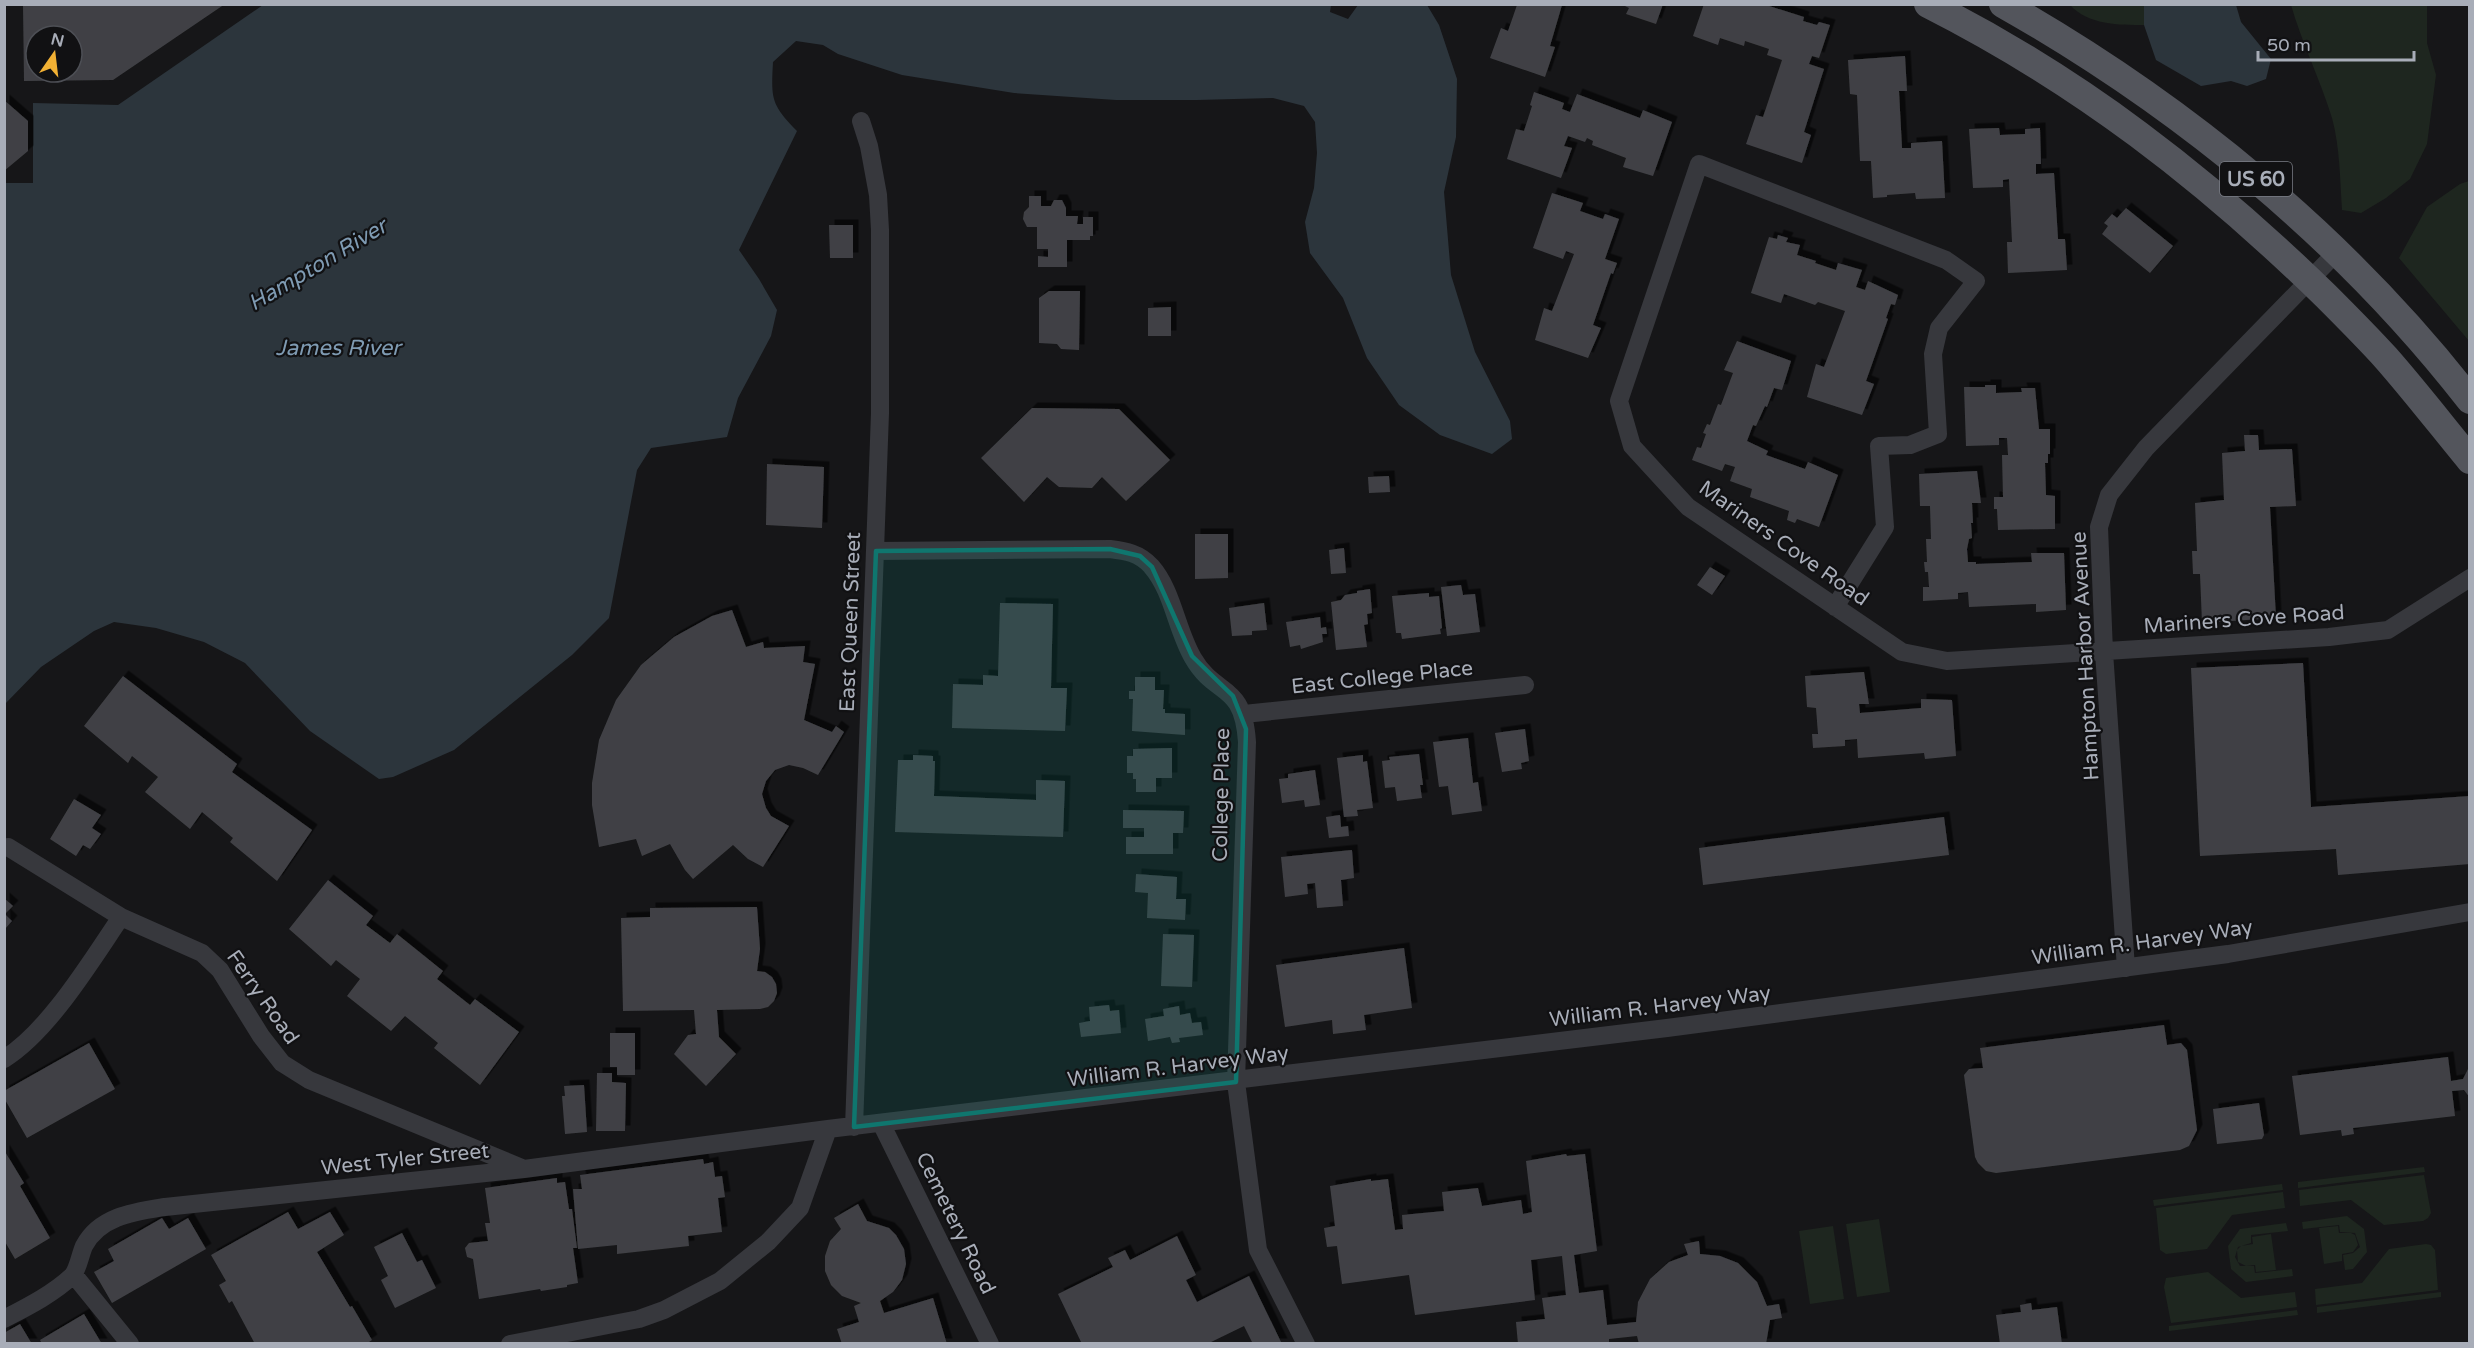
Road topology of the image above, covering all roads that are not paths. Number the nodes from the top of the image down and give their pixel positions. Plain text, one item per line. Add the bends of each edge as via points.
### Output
1 (1928, 4) edge
2 (2003, 4) edge
3 (861, 121) dead end
4 (2336, 253) junction
5 (2310, 280) junction
6 (2469, 400) edge
7 (2469, 460) edge
8 (876, 551) junction
9 (2469, 578) edge
10 (1835, 607) junction
11 (2104, 652) junction
12 (1525, 685) dead end
13 (1244, 714) junction
14 (8, 847) dead end
15 (2469, 912) edge
16 (121, 917) junction
17 (2126, 968) junction
18 (4, 1059) edge
19 (1236, 1082) junction
20 (881, 1124) junction
21 (854, 1127) junction
22 (828, 1130) junction
23 (524, 1169) junction
24 (74, 1275) junction
25 (4, 1320) edge
26 (130, 1344) edge
27 (510, 1344) edge
28 (990, 1344) edge
29 (1306, 1344) edge

1 - 5 main road, US 60 via 2071,85 2126,124 2230,206
2 - 4 main road, US 60 via 2085,53 2173,114 2237,163
3 - 8 street, East Queen Street via 873,164 880,230
4 - 5 street, Hampton Harbor Avenue
4 - 6 main road, US 60 via 2410,329
5 - 7 main road, US 60 via 2386,358
5 - 11 street, Hampton Harbor Avenue via 2146,448 2109,495 2099,527
8 - 13 street, College Place via 1110,549 1140,556 1161,582 1197,664 1233,696
8 - 21 street, East Queen Street
9 - 11 street, Mariners Cove Road via 2388,630
10 - 10 street, Mariners Cove Road via 1688,507 1632,446 1619,401 1699,164 1946,260 1976,281 1939,328 1934,354 1938,434 1910,445 1879,446 1886,527
10 - 11 street, Mariners Cove Road via 1902,652 1947,661
11 - 17 street, Hampton Harbor Avenue
12 - 13 street, East College Place
13 - 19 street, College Place via 1248,742
14 - 16 street, Ferry Road
15 - 17 street, William R. Harvey Way
16 - 18 street via 51,1015
16 - 23 street, Ferry Road via 192,947 211,960 261,1036 291,1070
17 - 19 street, William R. Harvey Way
19 - 20 street, William R. Harvey Way
19 - 29 street, College Place via 1258,1250
20 - 21 street, William R. Harvey Way
20 - 28 street, Cemetery Road
21 - 22 street, West Tyler Street
22 - 23 street, West Tyler Street
22 - 27 street via 800,1208 768,1242 720,1281 639,1319
23 - 24 street, West Tyler Street via 165,1207 117,1216 93,1233
24 - 25 street
24 - 26 street

